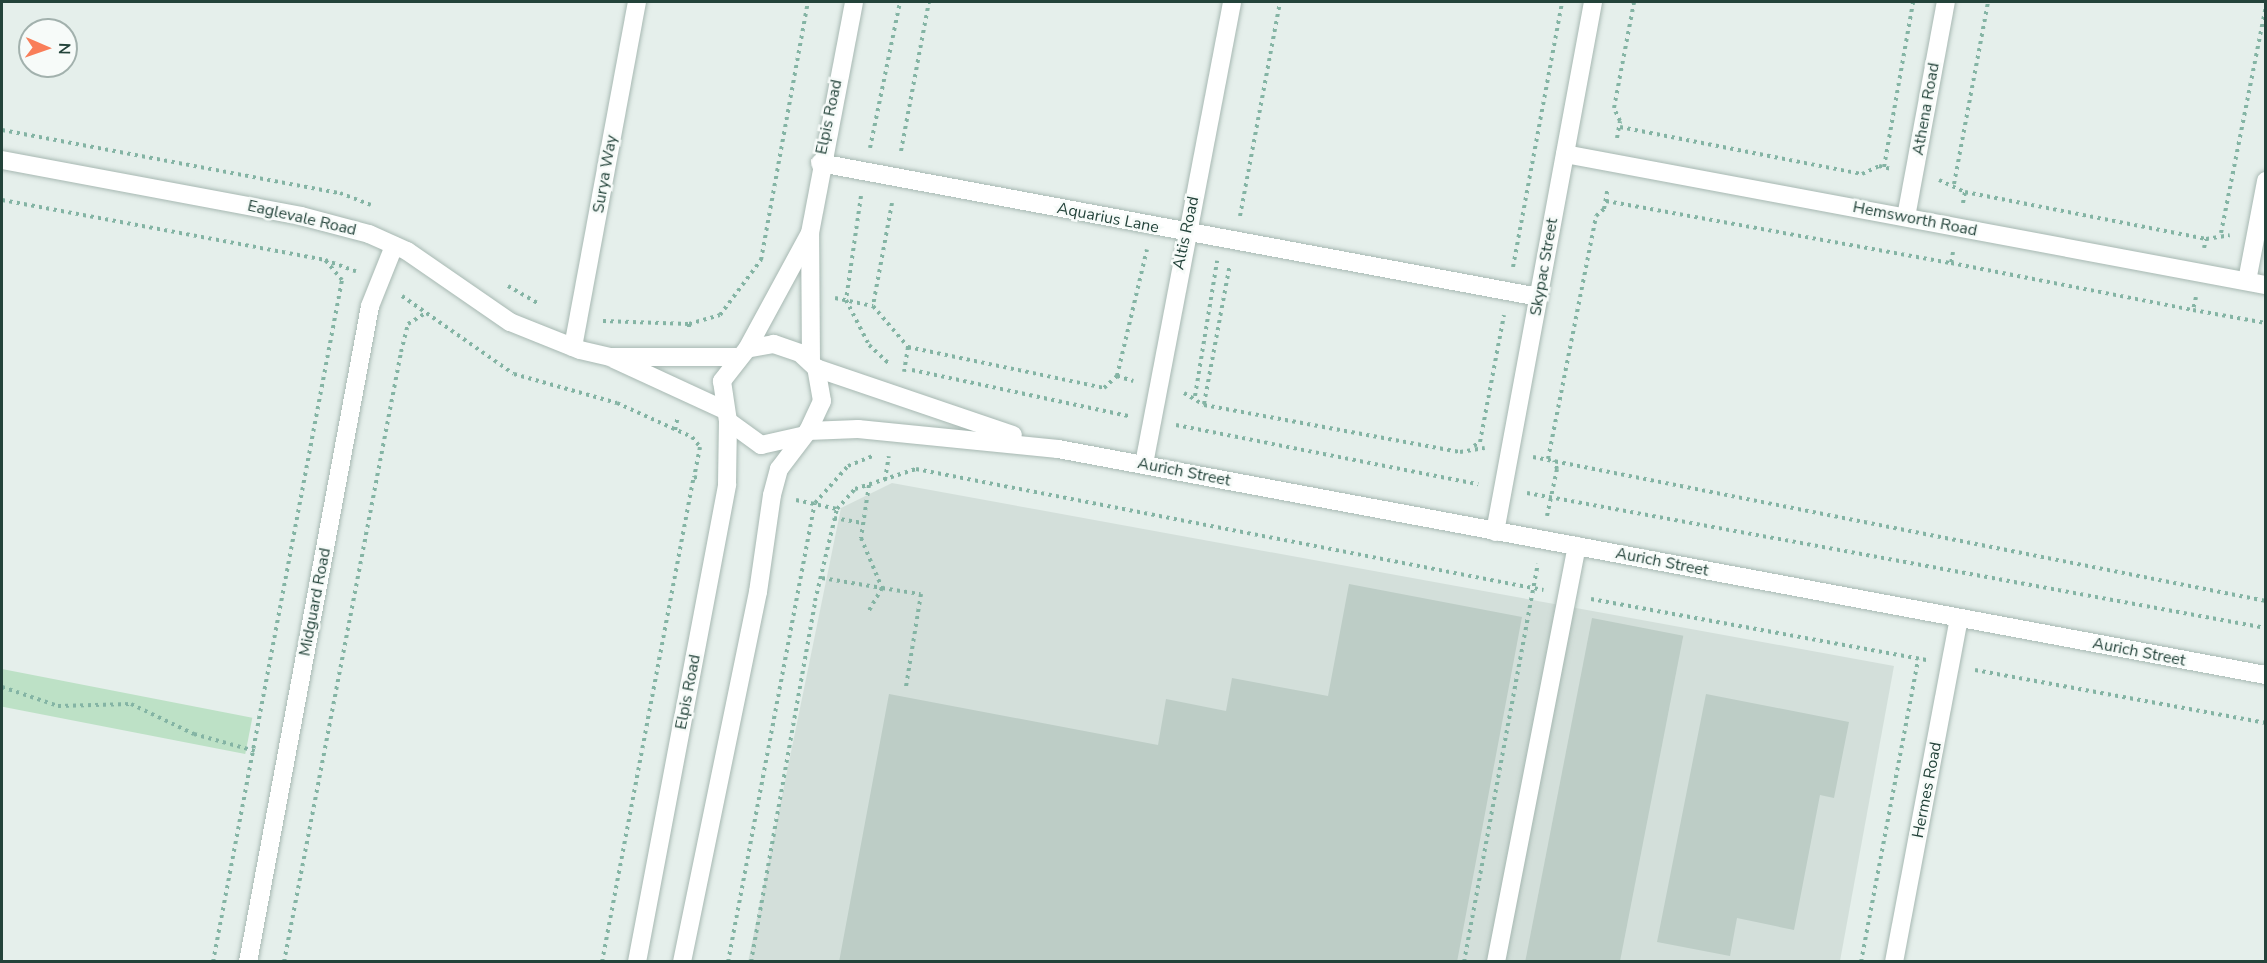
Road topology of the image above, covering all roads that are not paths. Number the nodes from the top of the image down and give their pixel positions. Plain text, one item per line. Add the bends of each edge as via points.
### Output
1 (637, 2) edge
2 (854, 2) edge
3 (1232, 2) edge
4 (1593, 2) edge
5 (1946, 2) edge
6 (1565, 153) junction
7 (2, 160) edge
8 (820, 162) junction
9 (2265, 181) edge
10 (1906, 217) junction
11 (810, 233) junction
12 (1185, 233) junction
13 (394, 246) junction
14 (2247, 281) junction
15 (2265, 285) edge
16 (1539, 297) junction
17 (573, 347) junction
18 (742, 353) junction
19 (610, 357) junction
20 (813, 365) junction
21 (725, 415) junction
22 (804, 434) junction
23 (1058, 449) junction
24 (1144, 464) junction
25 (1495, 532) junction
26 (1577, 546) junction
27 (1959, 618) junction
28 (2265, 675) edge
29 (248, 962) edge
30 (637, 962) edge
31 (682, 962) edge
32 (1496, 962) edge
33 (1894, 962) edge

1 - 17 street, Surya Way
2 - 8 street, Elpis Road
3 - 12 street, Altis Road
4 - 6 street, Skypac Street
5 - 10 street, Athena Road
6 - 10 street, Hemsworth Road
6 - 16 street, Skypac Street
7 - 13 street, Eaglevale Road via 302,216
8 - 11 street, Elpis Road
8 - 12 street, Aquarius Lane
9 - 14 street
10 - 14 street, Hemsworth Road
11 - 18 street, Elpis Road
11 - 20 street, Elpis Road
12 - 16 street, Aquarius Lane
12 - 24 street, Altis Road
13 - 17 street, Eaglevale Road via 510,322
13 - 29 street, Midguard Road via 370,306
14 - 15 street, Hemsworth Road
16 - 25 street, Skypac Street
17 - 19 street, Eaglevale Road
18 - 19 street, Eaglevale Road
18 - 20 street via 788,346
18 - 21 street via 722,381
19 - 21 street, Eaglevale Road
20 - 22 street via 822,401
20 - 23 street, Aurich Street via 893,396
21 - 22 street via 761,445
21 - 30 street, Elpis Road via 727,484
22 - 23 street, Aurich Street via 886,432
22 - 31 street via 779,469 772,495 758,592
23 - 24 street, Aurich Street
24 - 25 street, Aurich Street
25 - 26 street, Aurich Street
26 - 27 street, Aurich Street
26 - 32 street
27 - 28 street, Aurich Street
27 - 33 street, Hermes Road

